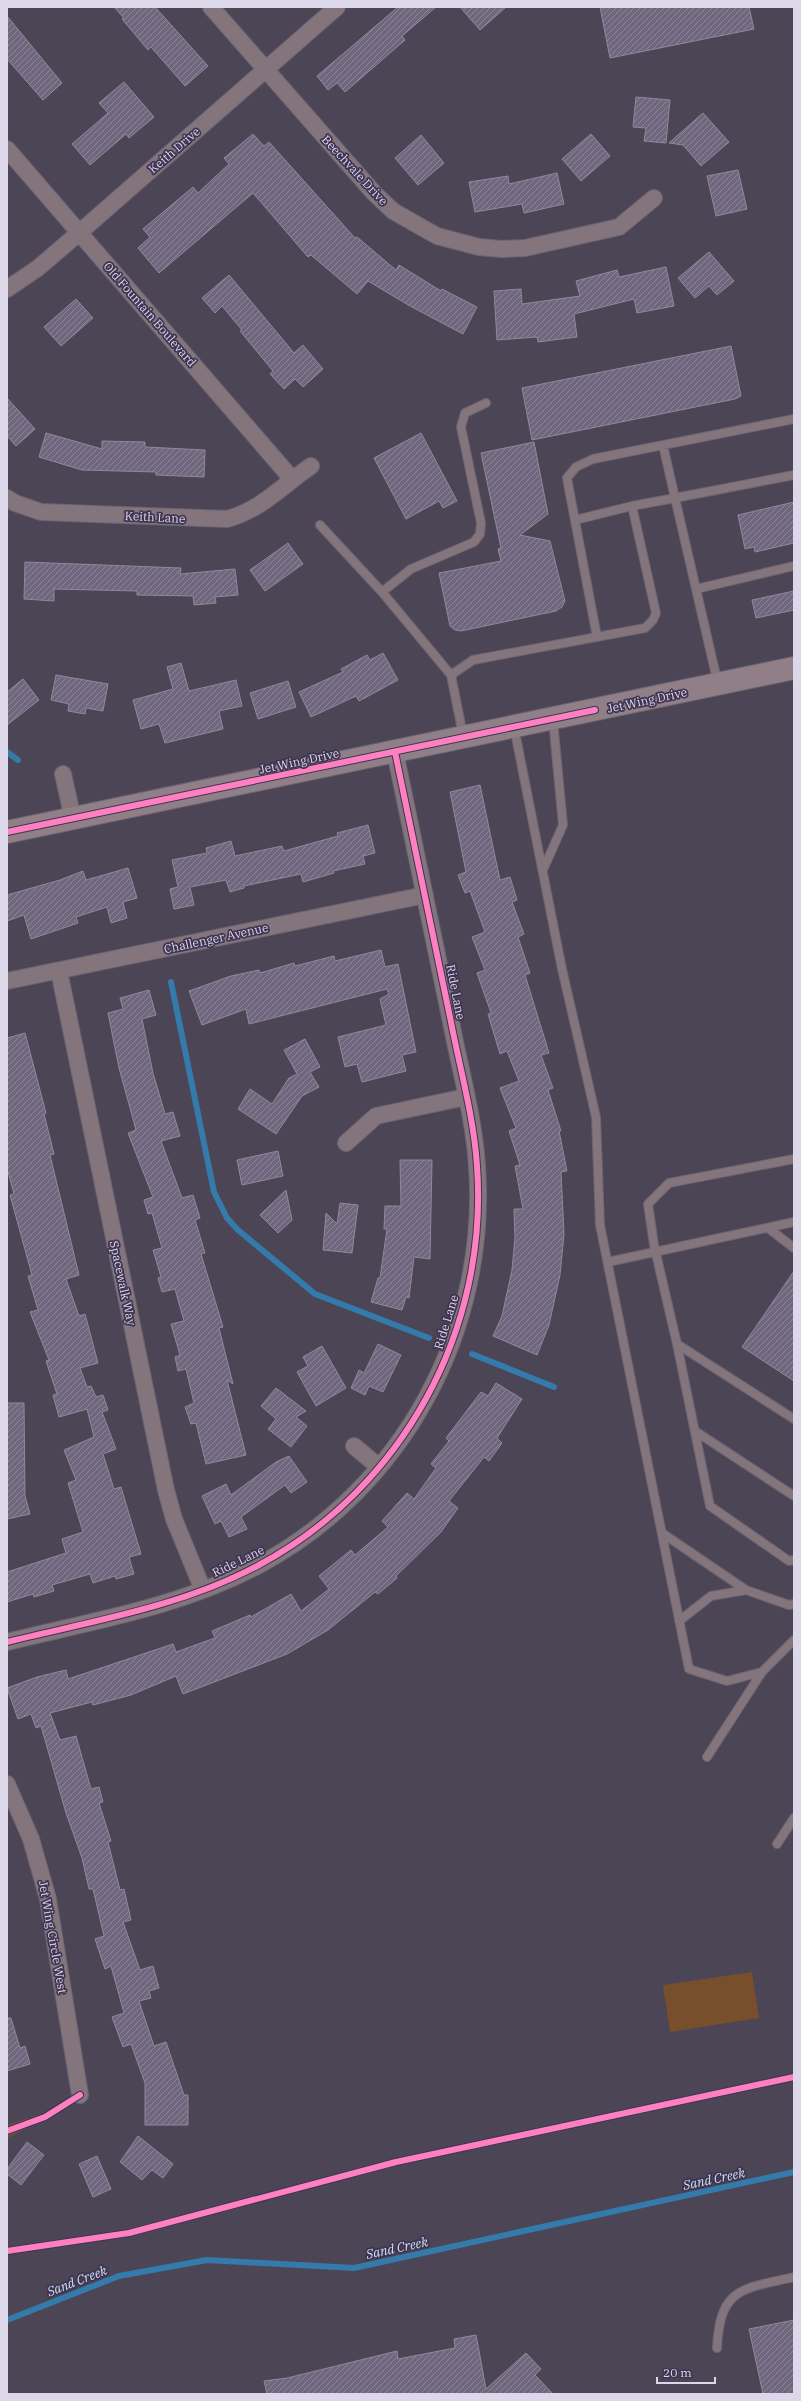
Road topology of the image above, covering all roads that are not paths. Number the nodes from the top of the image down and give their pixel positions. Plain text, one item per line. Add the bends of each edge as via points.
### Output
1 (210, 7) edge
2 (337, 7) edge
3 (265, 70) junction
4 (7, 150) edge
5 (654, 198) dead end
6 (80, 232) junction
7 (7, 289) edge
8 (486, 403) dead end
9 (794, 419) edge
10 (663, 445) junction
11 (311, 466) dead end
12 (794, 475) edge
13 (292, 479) junction
14 (7, 498) edge
15 (675, 498) junction
16 (632, 506) junction
17 (575, 520) junction
18 (320, 525) dead end
19 (794, 566) edge
20 (696, 589) junction
21 (382, 592) junction
22 (597, 637) junction
23 (794, 668) edge
24 (451, 675) junction
25 (718, 685) junction
26 (553, 719) junction
27 (514, 727) junction
28 (463, 738) junction
29 (395, 752) junction
30 (63, 774) dead end
31 (73, 819) junction
32 (7, 832) edge
33 (543, 870) junction
34 (425, 895) junction
35 (59, 971) junction
36 (7, 981) edge
37 (466, 1097) junction
38 (346, 1143) dead end
39 (794, 1159) edge
40 (794, 1222) edge
41 (768, 1228) junction
42 (794, 1248) edge
43 (655, 1252) junction
44 (608, 1262) junction
45 (677, 1344) junction
46 (794, 1419) edge
47 (694, 1430) junction
48 (354, 1446) dead end
49 (379, 1467) junction
50 (794, 1496) edge
51 (662, 1534) junction
52 (794, 1560) edge
53 (203, 1590) junction
54 (746, 1590) junction
55 (794, 1604) edge
56 (679, 1621) junction
57 (794, 1640) edge
58 (7, 1642) edge
59 (762, 1672) junction
60 (707, 1757) dead end
61 (7, 1784) edge
62 (794, 1818) edge
63 (776, 1844) dead end
64 (80, 2095) dead end
65 (794, 2277) edge
66 (717, 2348) dead end

1 - 3 street, Beechvale Drive
2 - 3 street, Keith Drive
3 - 5 street, Beechvale Drive via 393,211 420,228 458,243 486,248 525,248 619,227
3 - 6 street, Keith Drive
4 - 6 street, Old Fountain Boulevard
6 - 7 street, Keith Drive via 38,268
6 - 13 street, Old Fountain Boulevard
8 - 21 lane via 465,413 461,427 481,523 480,534 474,542 411,569
9 - 10 lane
10 - 15 lane
10 - 17 lane via 592,459 576,467 567,478
11 - 13 street, Keith Lane
12 - 15 lane
13 - 14 street, Keith Lane via 256,508 227,519 41,512
15 - 16 lane
15 - 20 lane
16 - 17 lane
16 - 22 lane via 656,613 645,628
17 - 22 lane
18 - 21 lane
19 - 20 lane
20 - 25 lane
21 - 24 lane
22 - 24 lane via 473,660
23 - 25 main road, Jet Wing Drive
24 - 28 lane
25 - 26 main road, Jet Wing Drive
26 - 27 main road, Jet Wing Drive
26 - 33 lane via 563,825
27 - 28 main road, Jet Wing Drive
27 - 33 lane
28 - 29 main road, Jet Wing Drive
29 - 31 main road, Jet Wing Drive
29 - 34 street, Ride Lane
30 - 31 street
31 - 32 main road, Jet Wing Drive
33 - 44 lane via 596,1117 600,1225
34 - 35 street, Challenger Avenue
34 - 37 street, Ride Lane
35 - 36 street, Challenger Avenue
35 - 53 street, Spacewalk Way via 166,1490 174,1519
37 - 38 street via 376,1116
37 - 49 street, Ride Lane via 477,1165 478,1193 475,1250 468,1285 455,1339 425,1404 405,1435
39 - 43 lane via 669,1184 648,1204
40 - 41 lane
41 - 42 lane
41 - 43 lane
43 - 44 lane
43 - 45 lane
44 - 51 lane
45 - 46 lane
45 - 47 lane
47 - 50 lane
47 - 52 lane via 710,1506 789,1561
48 - 49 street
49 - 53 street, Ride Lane via 341,1506 286,1548 260,1564
51 - 54 lane
51 - 56 lane
53 - 58 street, Ride Lane via 168,1602
54 - 55 lane via 789,1605
54 - 56 lane via 711,1596
56 - 59 lane via 689,1669 727,1681
57 - 59 lane
59 - 60 lane
61 - 64 street, Jet Wing Circle West via 31,1839 48,1899
62 - 63 lane
65 - 66 lane via 744,2289 726,2305 718,2324

